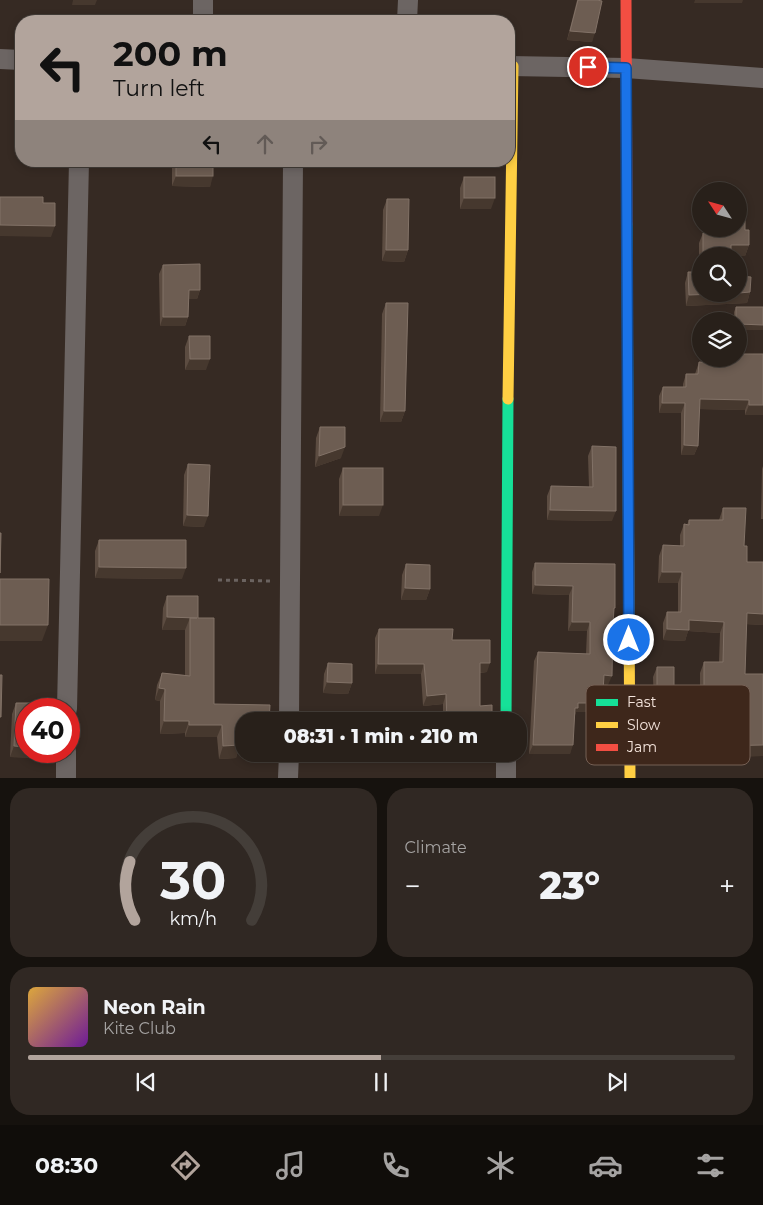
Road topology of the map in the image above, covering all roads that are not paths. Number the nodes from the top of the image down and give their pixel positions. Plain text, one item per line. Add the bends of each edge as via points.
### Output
1 (203, 0) edge
2 (408, 0) edge
3 (626, 0) edge
4 (203, 15) edge
5 (407, 15) edge
6 (0, 60) edge
7 (15, 60) edge
8 (515, 66) edge
9 (626, 68) junction
10 (763, 78) edge
11 (79, 167) edge
12 (293, 167) edge
13 (510, 167) edge
14 (629, 685) edge
15 (67, 698) edge
16 (289, 712) edge
17 (506, 712) edge
18 (289, 762) edge
19 (506, 762) edge
20 (66, 763) edge
21 (630, 765) edge
22 (66, 778) edge
23 (288, 778) edge
24 (506, 778) edge
25 (630, 778) edge

1 - 4 street
2 - 5 street
3 - 9 street
6 - 7 street
8 - 9 street
9 - 10 street
9 - 14 street
11 - 15 street
12 - 16 street
13 - 17 street
18 - 23 street
19 - 24 street
20 - 22 street
21 - 25 street

